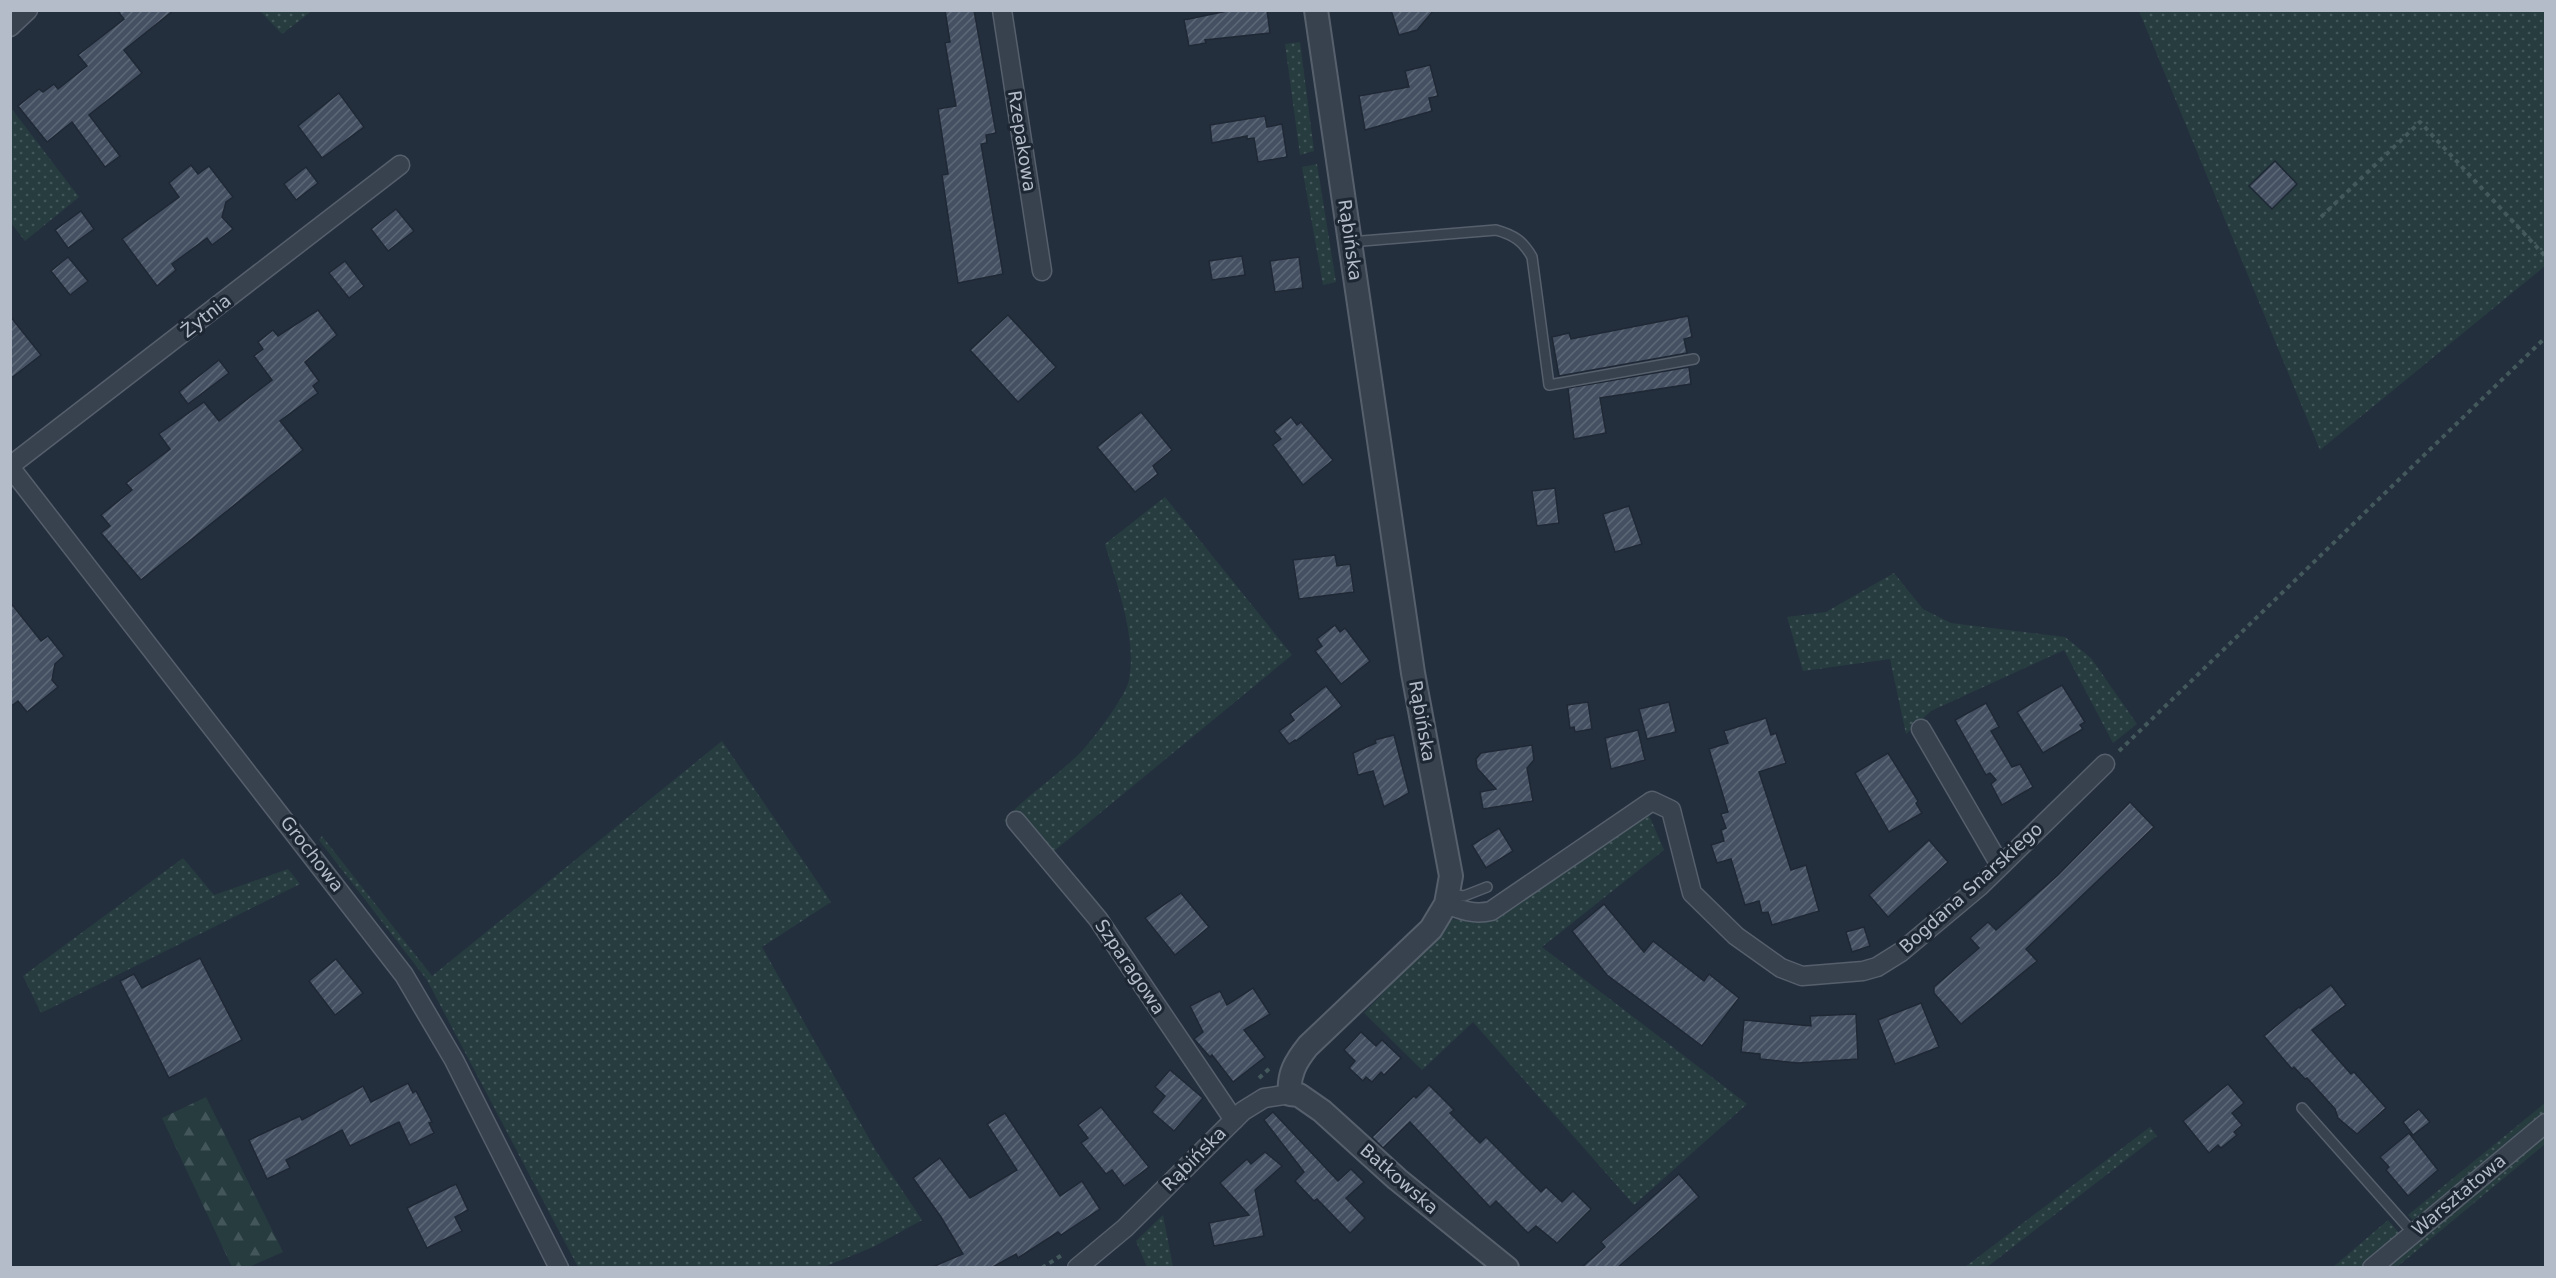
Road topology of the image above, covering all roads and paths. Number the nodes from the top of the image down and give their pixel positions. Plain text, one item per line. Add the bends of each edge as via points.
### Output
1 (28, 10) edge
2 (1002, 10) edge
3 (1316, 10) edge
4 (10, 27) edge
5 (400, 165) dead end
6 (2320, 217) dead end
7 (1350, 242) junction
8 (2546, 257) edge
9 (1042, 271) dead end
10 (2546, 338) edge
11 (1694, 359) dead end
12 (11, 470) edge
13 (1922, 729) dead end
14 (2105, 764) joint
15 (1016, 821) dead end
16 (2000, 866) junction
17 (1487, 887) dead end
18 (1448, 899) junction
19 (1278, 1058) dead end
20 (1256, 1080) dead end
21 (1290, 1094) junction
22 (2302, 1108) dead end
23 (1234, 1120) junction
24 (2546, 1123) edge
25 (2413, 1233) junction
26 (560, 1268) edge
27 (1077, 1268) edge
28 (1507, 1268) edge
29 (2372, 1268) edge

1 - 4 street
2 - 9 street, Rzepakowa
3 - 7 street, Rąbińska
5 - 12 street, Żytnia
6 - 8 path via 2420,122
7 - 11 lane via 1496,230 1513,235 1532,257 1549,385
7 - 18 street, Rąbińska via 1422,726 1451,876
10 - 14 path
12 - 26 street, Grochowa via 404,975 454,1060
13 - 16 street
14 - 16 street, Bogdana Snarskiego
15 - 23 street, Szparagowa via 1098,919
16 - 18 street, Bogdana Snarskiego via 1901,952 1877,967 1803,976 1781,968 1754,949 1692,893 1671,810 1652,801 1491,911 1464,911
17 - 18 lane
18 - 21 street via 1431,929 1308,1046 1289,1079
19 - 20 path
21 - 23 street, Rąbińska via 1255,1102
21 - 28 street, Batkowska via 1322,1111 1392,1175
22 - 25 lane
23 - 27 street, Rąbińska via 1125,1228
24 - 25 street, Warsztatowa
25 - 29 street, Warsztatowa

